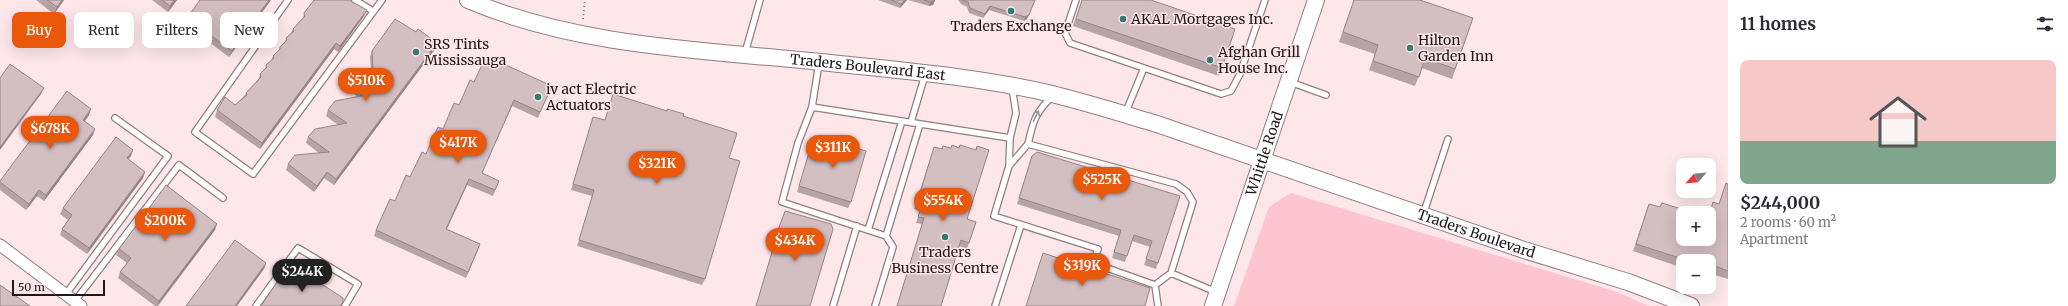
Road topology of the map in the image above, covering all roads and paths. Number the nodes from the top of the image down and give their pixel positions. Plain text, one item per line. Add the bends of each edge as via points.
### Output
1 (288, 0) edge
2 (355, 0) edge
3 (382, 0) edge
4 (468, 0) edge
5 (585, 0) edge
6 (760, 0) edge
7 (1076, 0) edge
8 (1265, 0) edge
9 (1316, 0) edge
10 (373, 11) junction
11 (581, 32) junction
12 (745, 55) junction
13 (819, 62) junction
14 (1144, 68) junction
15 (925, 74) junction
16 (1288, 81) junction
17 (1012, 87) junction
18 (1326, 94) dead end
19 (1054, 95) junction
20 (812, 107) junction
21 (1125, 114) junction
22 (115, 118) dead end
23 (902, 121) junction
24 (911, 122) junction
25 (920, 124) junction
26 (1010, 138) junction
27 (1448, 139) dead end
28 (1028, 144) junction
29 (1261, 160) junction
30 (1009, 166) junction
31 (223, 198) dead end
32 (1423, 215) junction
33 (1021, 225) junction
34 (857, 226) junction
35 (868, 230) junction
36 (886, 236) junction
37 (0, 245) edge
38 (1170, 273) junction
39 (1155, 285) junction
40 (66, 294) junction
41 (1216, 299) edge
42 (78, 304) edge
43 (256, 306) edge
44 (345, 306) edge
45 (833, 306) edge
46 (875, 306) edge
47 (995, 306) edge
48 (1159, 306) edge
49 (1691, 306) edge

1 - 10 lane via 195,132 253,174
2 - 10 lane
3 - 10 lane
4 - 11 street, Traders Boulevard East via 533,21
5 - 11 path
6 - 12 lane
7 - 14 lane via 1065,33 1070,43
8 - 14 lane via 1240,74 1231,91 1221,94
9 - 16 street, Whittle Road
11 - 12 street, Traders Boulevard East via 642,43
12 - 13 street, Traders Boulevard East
13 - 15 street, Traders Boulevard East
13 - 20 lane
14 - 21 lane
15 - 17 street, Traders Boulevard East
15 - 24 lane
16 - 18 lane
16 - 29 street, Whittle Road
17 - 19 street, Traders Boulevard East
17 - 26 lane via 1016,113
19 - 21 street, Traders Boulevard East
28 -> 19 lane via 1040,107
20 - 23 lane
20 - 34 lane via 798,143 782,202
21 - 29 street, Traders Boulevard East
22 - 40 lane via 168,156
23 - 24 lane
23 - 35 lane
24 - 25 lane
25 - 26 lane
25 - 36 lane
26 - 30 lane
27 - 32 lane
28 - 30 lane
28 - 38 lane via 1176,184 1187,192 1193,202
29 - 32 street, Traders Boulevard
29 - 41 street, Whittle Road
30 - 33 lane via 994,216
31 - 42 lane via 179,165
32 - 49 street, Traders Boulevard via 1628,282
33 - 39 lane via 1098,249 1093,263
33 - 47 lane
34 - 35 lane
34 - 45 lane
35 - 36 lane
36 - 46 lane via 893,247
37 - 40 street
38 - 39 lane
38 - 41 lane
39 - 48 lane
40 - 42 street
43 - 44 lane via 298,248 358,284

